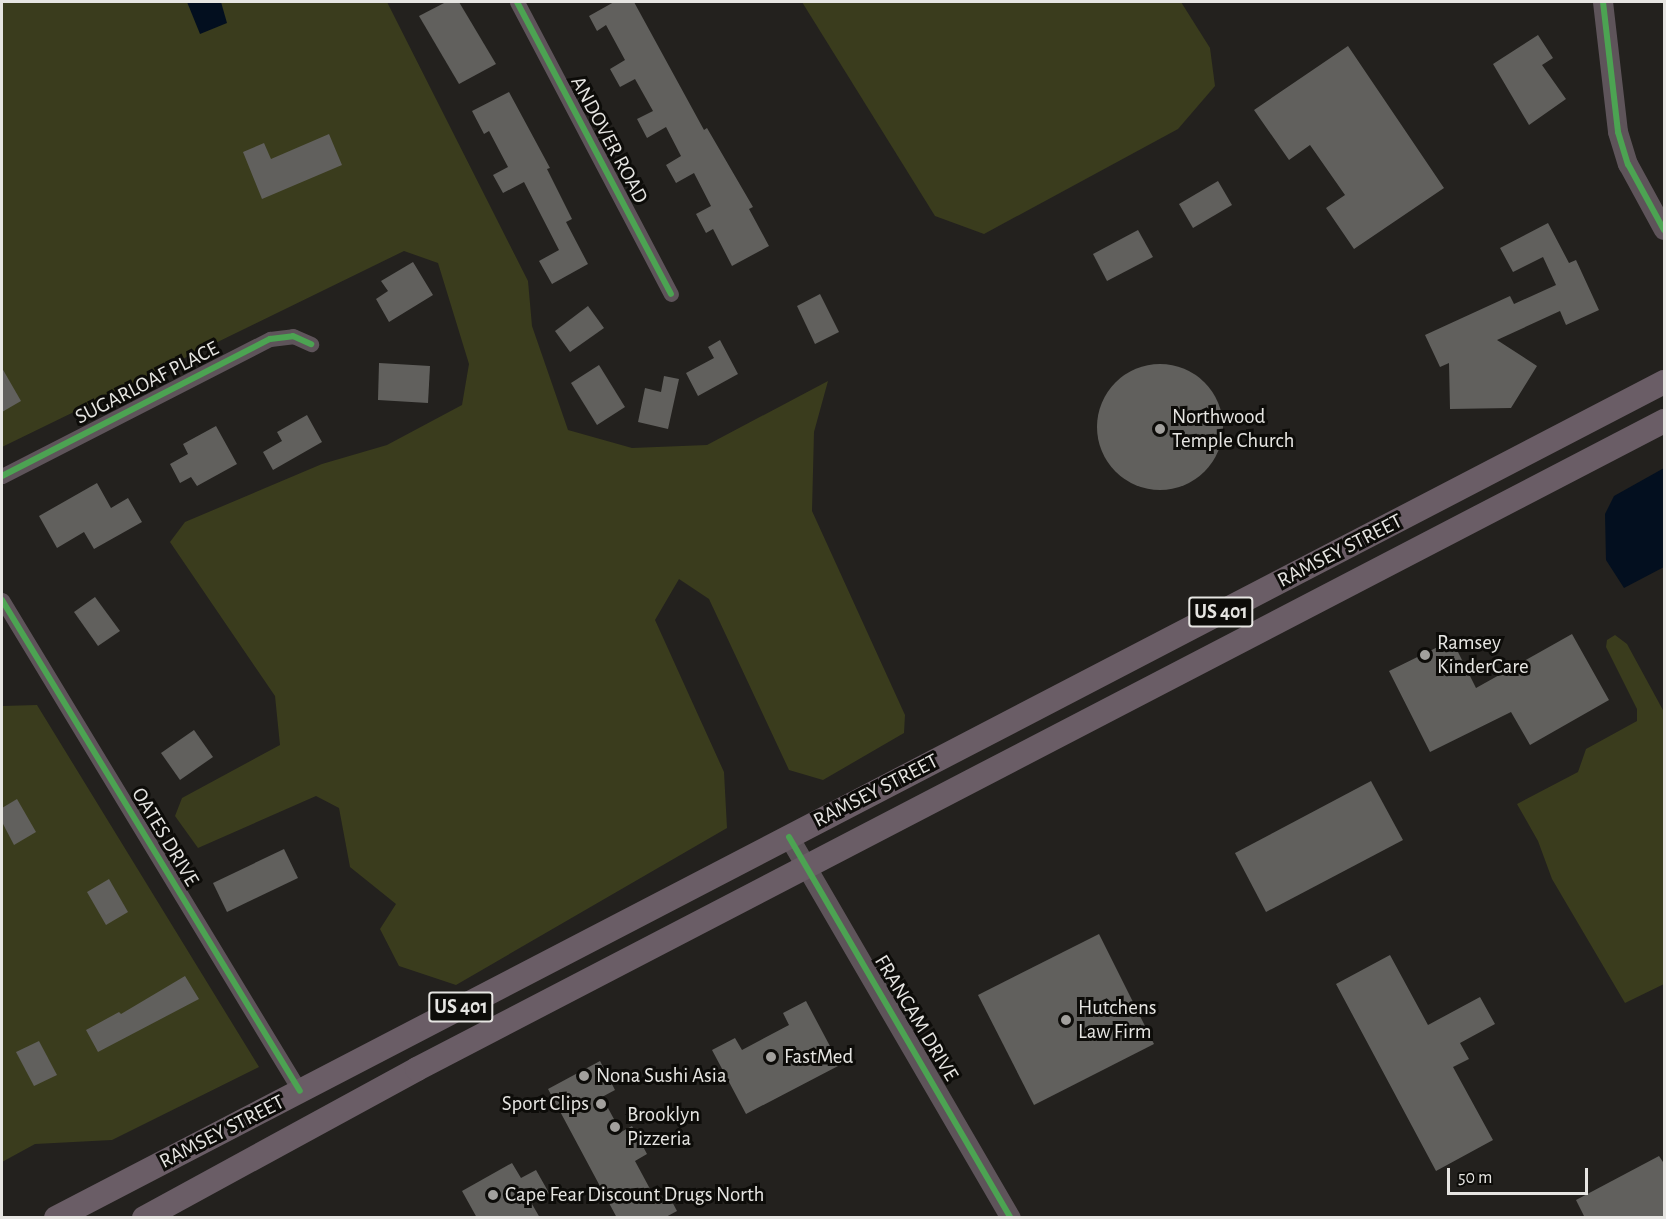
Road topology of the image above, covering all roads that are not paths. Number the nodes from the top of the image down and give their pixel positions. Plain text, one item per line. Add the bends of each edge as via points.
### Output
1 (517, 2) edge
2 (1603, 2) edge
3 (1665, 231) edge
4 (670, 294) dead end
5 (311, 344) dead end
6 (1665, 382) edge
7 (1665, 420) edge
8 (2, 476) edge
9 (2, 600) edge
10 (789, 837) junction
11 (807, 866) junction
12 (300, 1091) junction
13 (56, 1218) edge
14 (144, 1218) edge
15 (1011, 1218) edge

1 - 4 street, ANDOVER ROAD
2 - 3 street via 1618,132 1628,164
5 - 8 street, SUGARLOAF PLACE via 293,336 270,339
6 - 10 main road, RAMSEY STREET / US 401
7 - 11 main road, RAMSEY STREET / US 401
9 - 12 street, OATES DRIVE
10 - 11 street, FRANCAM DRIVE
10 - 12 main road, RAMSEY STREET / US 401
11 - 14 main road, RAMSEY STREET / US 401 via 417,1069
11 - 15 street, FRANCAM DRIVE
12 - 13 main road, RAMSEY STREET / US 401

